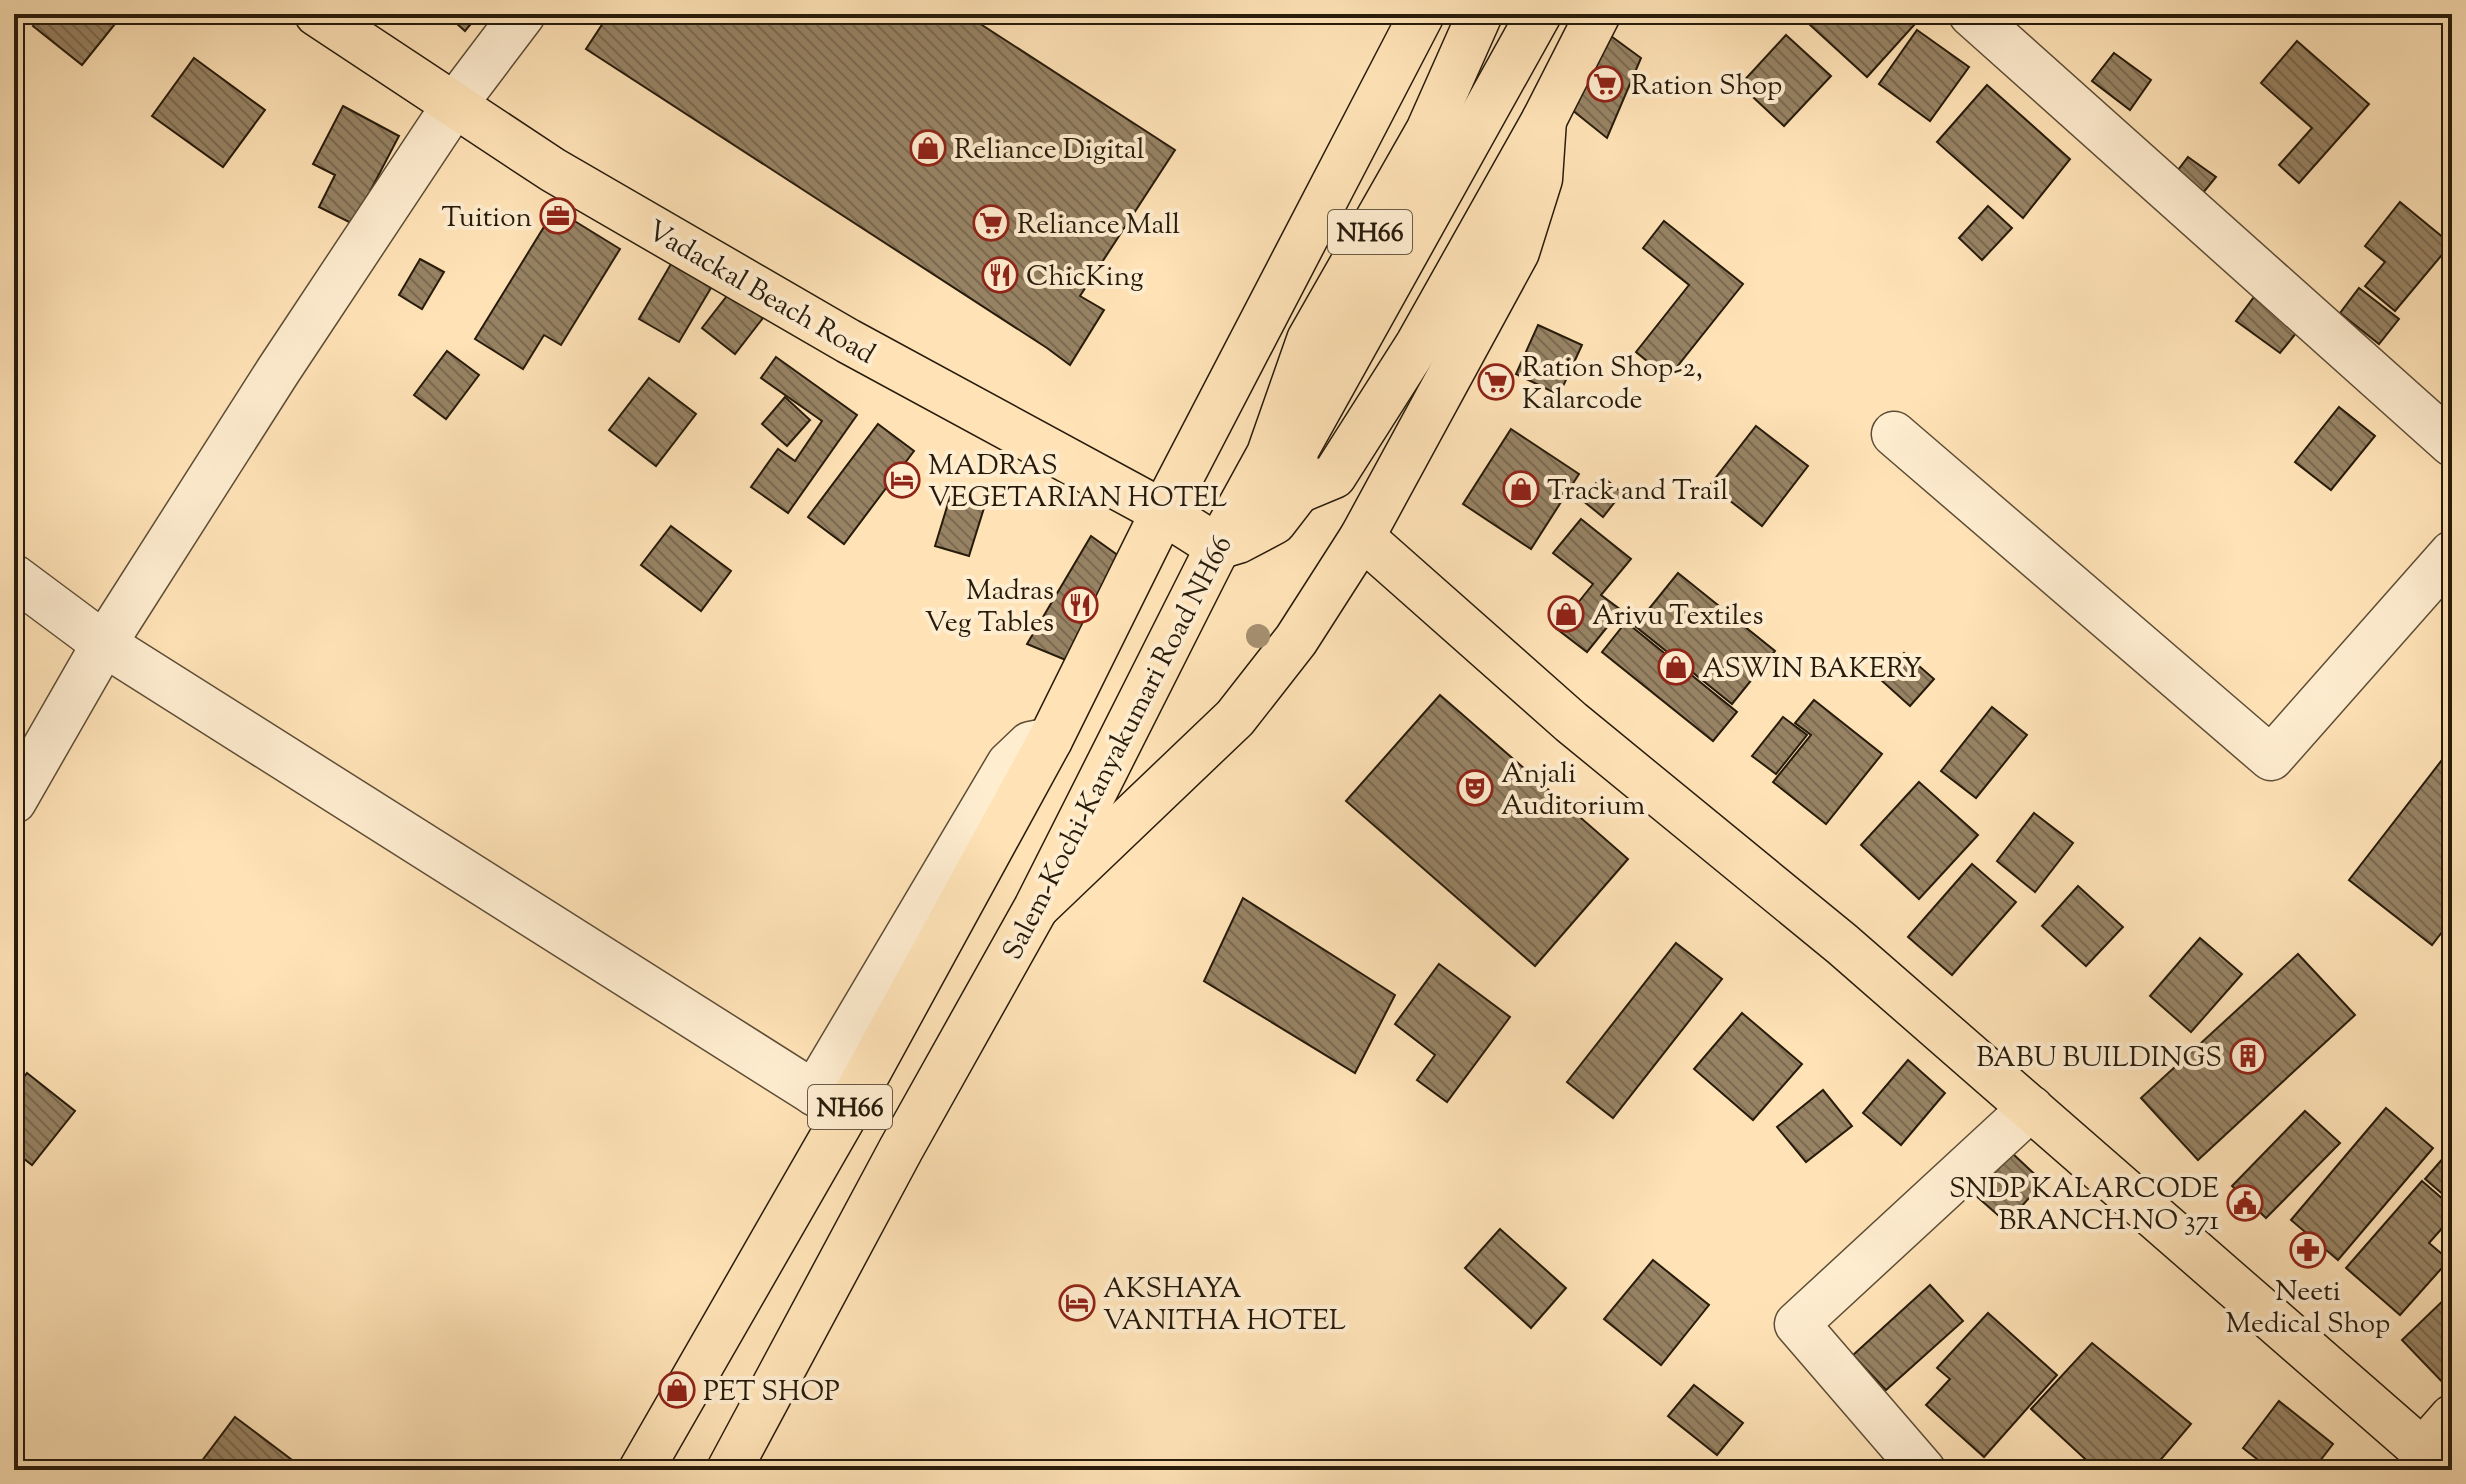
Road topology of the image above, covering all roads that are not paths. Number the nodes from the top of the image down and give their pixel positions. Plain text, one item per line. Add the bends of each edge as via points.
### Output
1 (317, 14) edge
2 (523, 14) edge
3 (1422, 14) edge
4 (1480, 14) edge
5 (1539, 14) edge
6 (1598, 14) edge
7 (1971, 14) edge
8 (455, 104) junction
9 (1544, 120) junction
10 (1894, 434) dead end
11 (2452, 444) edge
12 (1298, 491) junction
13 (1163, 512) junction
14 (1362, 537) junction
15 (1218, 547) junction
16 (2452, 553) edge
17 (14, 577) edge
18 (104, 644) junction
19 (14, 801) edge
20 (1036, 908) junction
21 (830, 1103) junction
22 (2031, 1108) junction
23 (2452, 1417) edge
24 (2434, 1460) edge
25 (641, 1470) edge
26 (729, 1470) edge
27 (1923, 1470) edge

1 - 8 main road, Vadackal Beach Road
2 - 8 street
3 - 13 main road, NH66
4 - 15 main road, Salem-Kochi-Kanyakumari Road NH66 / NH66 via 1428,131 1309,340 1269,454
5 - 12 main road, NH66 via 1295,452
6 - 9 main road
7 - 11 street
8 - 13 main road, Vadackal Beach Road via 553,170 848,341
8 - 18 street
9 - 12 main road via 1418,344 1334,476
9 - 14 main road via 1540,179 1517,252
10 - 16 street via 2271,758
12 - 15 main road via 1274,522
13 - 15 main road, Vadackal Beach Road
13 - 21 main road, NH66 via 1050,740
14 - 20 main road via 1296,640 1235,718
14 - 22 main road via 1571,722 1842,944
15 - 20 main road, Salem-Kochi-Kanyakumari Road NH66 / NH66
17 - 18 street
18 - 19 street
18 - 21 street
20 - 26 main road, Salem-Kochi-Kanyakumari Road NH66 / NH66
21 - 25 main road, NH66
22 - 24 main road
22 - 27 street via 1797,1324
23 - 24 main road

